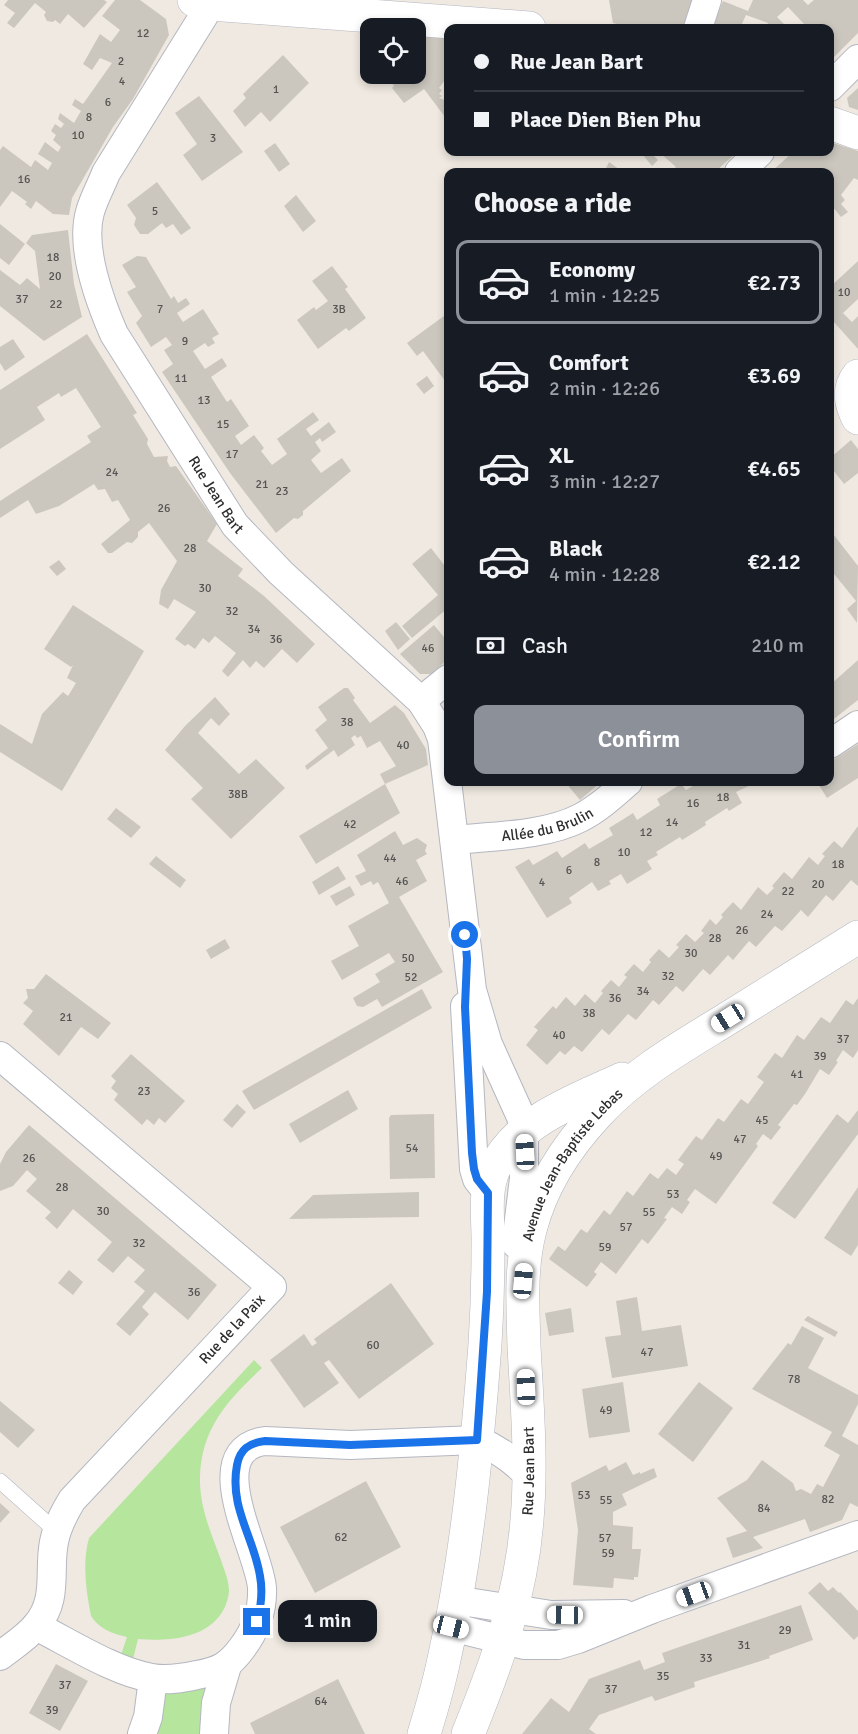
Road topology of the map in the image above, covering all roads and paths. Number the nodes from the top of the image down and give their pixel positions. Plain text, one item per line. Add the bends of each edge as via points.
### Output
1 (708, 0) edge
2 (203, 2) edge
3 (479, 24) edge
4 (699, 24) edge
5 (858, 59) edge
6 (834, 83) edge
7 (834, 124) edge
8 (858, 133) edge
9 (756, 156) edge
10 (743, 168) edge
11 (858, 376) edge
12 (858, 418) edge
13 (444, 682) edge
14 (421, 701) junction
15 (858, 725) edge
16 (834, 741) edge
17 (444, 755) edge
18 (448, 786) edge
19 (623, 786) edge
20 (455, 840) junction
21 (858, 937) edge
22 (467, 959) junction
23 (0, 1056) edge
24 (653, 1064) junction
25 (524, 1132) junction
26 (488, 1193) junction
27 (523, 1320) junction
28 (477, 1440) junction
29 (530, 1477) junction
30 (0, 1481) edge
31 (56, 1531) junction
32 (858, 1535) edge
33 (652, 1609) junction
34 (513, 1610) junction
35 (453, 1614) junction
36 (36, 1626) junction
37 (504, 1641) junction
38 (0, 1656) edge
39 (227, 1666) junction
40 (153, 1678) junction
41 (142, 1734) edge
42 (214, 1734) edge
43 (424, 1734) edge
44 (468, 1734) edge

1 - 4 street
2 - 3 street
2 - 14 street, Rue Jean Bart via 106,173 90,213 93,271 105,313 126,356 235,525
5 - 6 street
7 - 8 street
9 - 10 street
11 - 12 street via 850,393
13 - 14 street
14 - 17 street, Rue Jean Bart via 438,726
15 - 16 street
18 - 20 street, Rue Jean Bart
19 - 20 street, Allée du Brulin via 578,819 556,827
20 - 22 street, Rue Jean Bart
21 - 24 street, Avenue Jean-Baptiste Lebas
22 - 25 street, Rue Jean Bart via 488,1044
22 - 26 street, Rue Jean Bart via 465,1007 472,1153 477,1179
23 - 31 street, Rue de la Paix via 272,1287 72,1500
24 - 25 street, Avenue Jean-Baptiste Lebas via 563,1106
24 - 27 street, Avenue Jean-Baptiste Lebas via 596,1115 549,1180 536,1209 525,1254
25 - 26 street, Avenue Jean-Baptiste Lebas via 502,1155 488,1183
25 - 27 street, Rue Jean Bart via 516,1257
26 - 28 street, Rue Jean Bart via 487,1292
27 - 29 street, Rue Jean Bart
28 - 29 street via 502,1452
28 - 35 street, Rue Jean Bart
28 - 39 street via 350,1445 265,1441 246,1447 239,1456 234,1489 260,1575 261,1607 247,1641
29 - 34 street, Rue Jean Bart via 524,1553
30 - 31 lane
31 - 36 street, Rue de la Paix via 51,1594
32 - 33 street
33 - 34 street via 606,1615
33 - 37 street via 558,1645
34 - 35 street
34 - 37 street, Rue Jean Bart
35 - 37 street
35 - 43 street, Rue Jean Bart
36 - 38 street, Rue de la Paix
36 - 40 street via 117,1667
37 - 44 street, Rue Jean Bart
39 - 40 street via 191,1676
39 - 42 street via 216,1703
40 - 41 street

